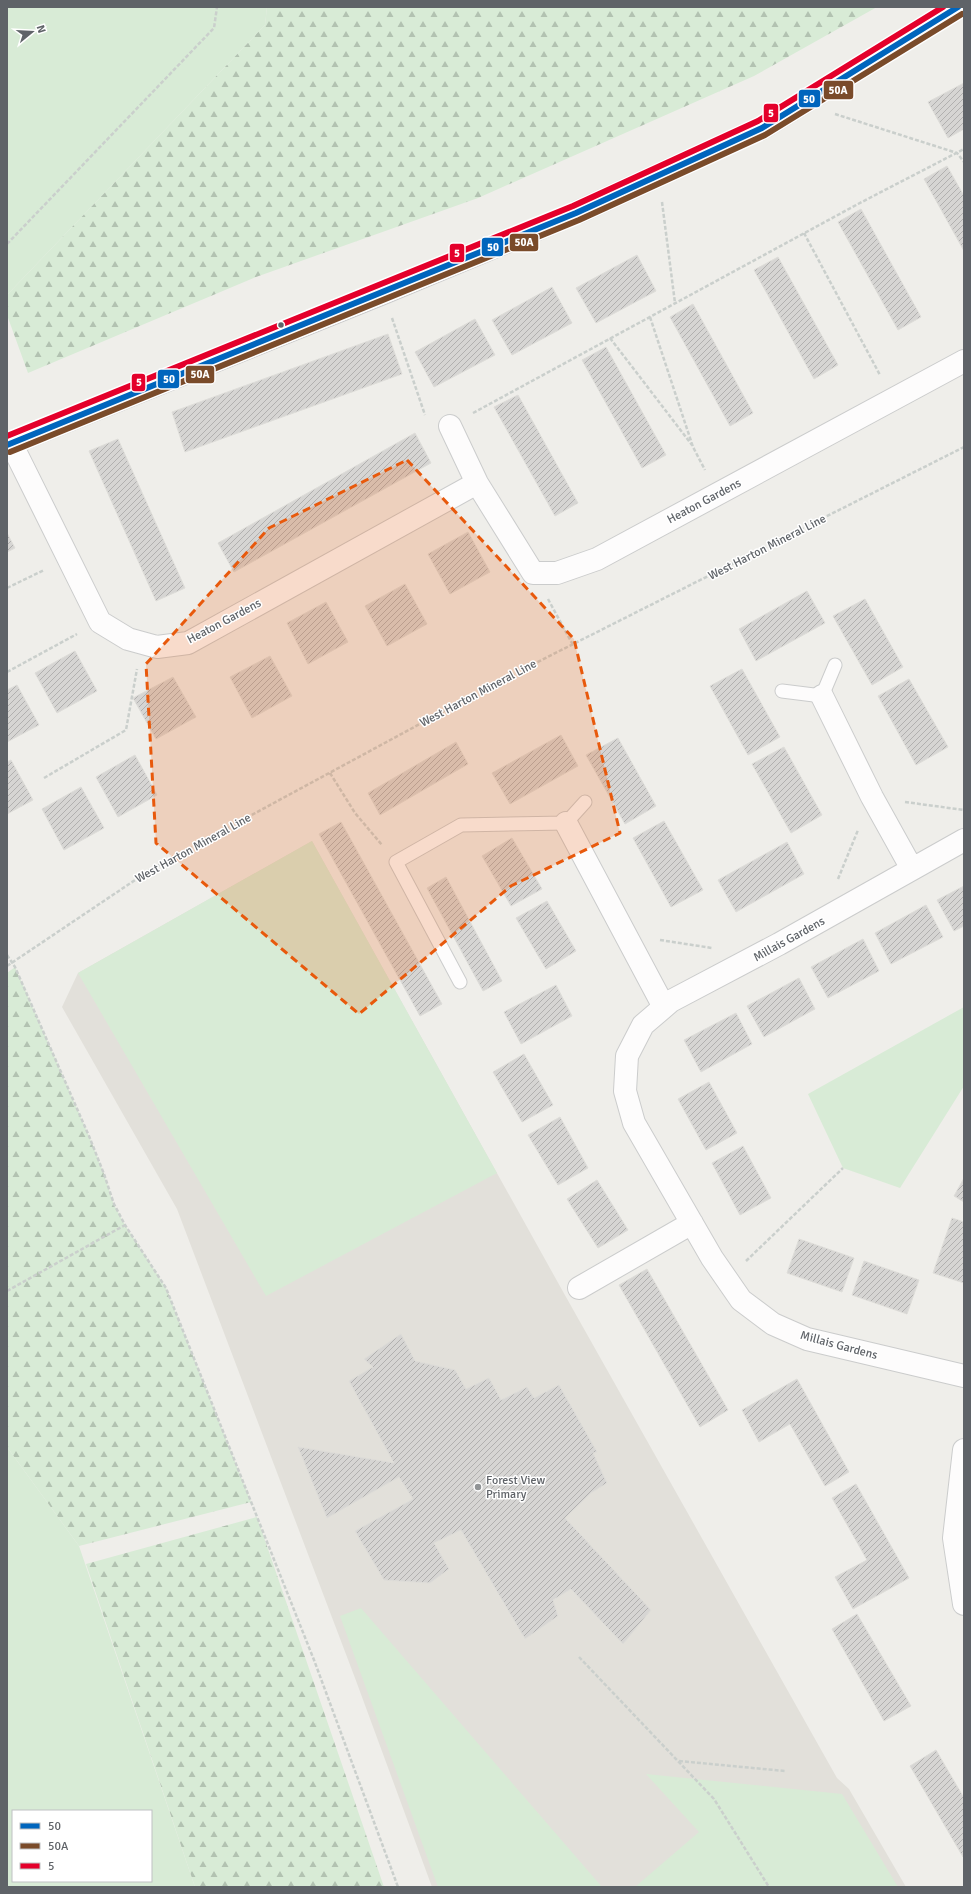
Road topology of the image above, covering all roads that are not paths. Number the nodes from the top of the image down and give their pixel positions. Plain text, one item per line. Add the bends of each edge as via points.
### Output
1 (958, 7) edge
2 (964, 361) edge
3 (450, 426) road end
4 (9, 444) edge
5 (477, 483) junction
6 (835, 665) dead end
7 (782, 691) dead end
8 (822, 696) junction
9 (585, 802) dead end
10 (566, 823) junction
11 (964, 840) edge
12 (912, 869) junction
13 (460, 982) dead end
14 (664, 1007) junction
15 (692, 1223) junction
16 (579, 1288) dead end
17 (964, 1376) edge
18 (964, 1450) edge
19 (964, 1604) edge

1 - 4 street via 762,128 576,213
2 - 5 street, Heaton Gardens via 597,559 557,573 533,573
3 - 5 street
4 - 5 street, Heaton Gardens via 100,622 128,639 157,647 188,643
6 - 8 lane
7 - 8 lane
8 - 12 street via 872,797
9 - 10 lane
10 - 13 lane via 462,825 396,862
10 - 14 street
11 - 12 street, Millais Gardens
12 - 14 street, Millais Gardens
14 - 15 street, Millais Gardens via 643,1025 627,1056 625,1091 634,1123
15 - 16 street
15 - 17 street, Millais Gardens via 741,1300 773,1324 808,1339
18 - 19 street via 954,1538

